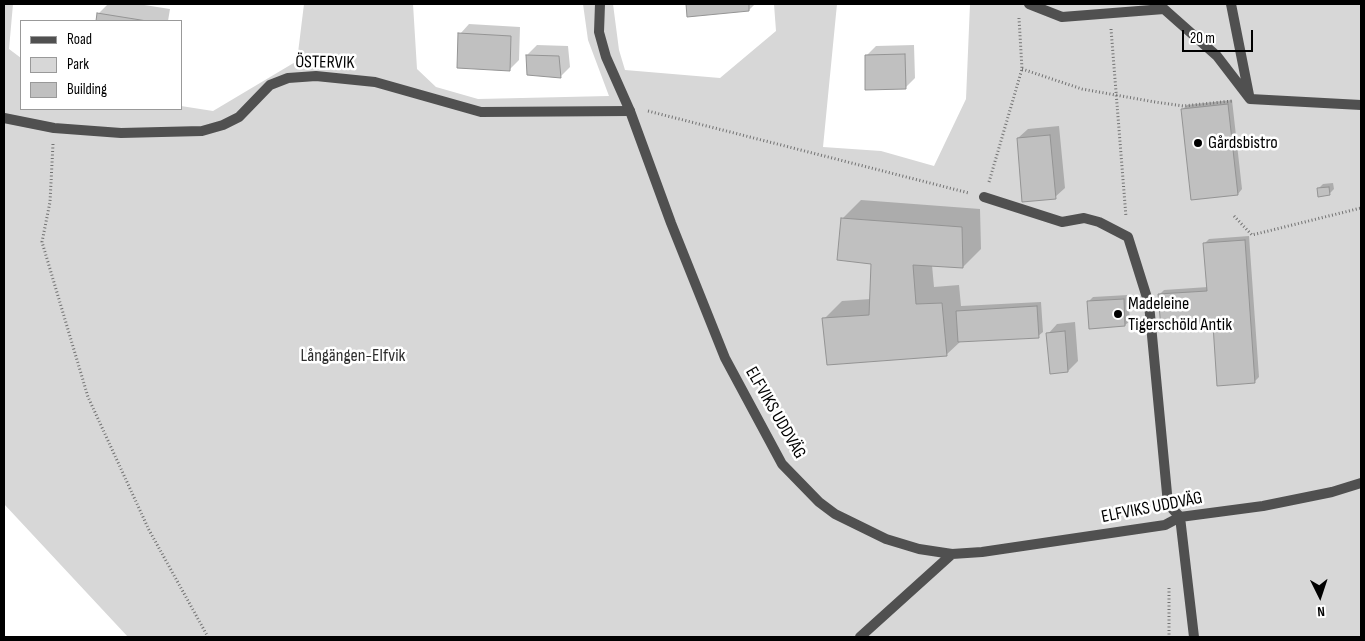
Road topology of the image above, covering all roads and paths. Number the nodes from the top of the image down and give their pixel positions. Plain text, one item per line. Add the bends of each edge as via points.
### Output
1 (600, 4) edge
2 (1028, 4) edge
3 (1231, 4) edge
4 (1019, 13) dead end
5 (1110, 14) junction
6 (1022, 69) junction
7 (1118, 96) junction
8 (1250, 98) junction
9 (1361, 105) edge
10 (630, 111) junction
11 (4, 118) edge
12 (54, 128) junction
13 (984, 196) junction
14 (1361, 208) edge
15 (1234, 216) dead end
16 (1128, 237) junction
17 (1361, 483) edge
18 (1180, 517) junction
19 (952, 554) junction
20 (208, 637) edge
21 (860, 637) edge
22 (1194, 637) edge

1 - 10 street, ELFVIKS UDDVÄG via 599,32 606,57
2 - 5 street via 1062,17
3 - 8 street
4 - 6 path
5 - 7 path
5 - 8 street via 1164,9 1218,56
6 - 7 path via 1082,89
6 - 13 path
7 - 8 path via 1183,106
7 - 16 path
8 - 9 street
10 - 12 street, ÖSTERVIK via 480,112 375,82 316,76 288,78 270,85 239,117 223,126 202,131 121,133
10 - 13 path via 648,111
10 - 19 street, ELFVIKS UDDVÄG via 725,358 782,464 835,514 886,538 919,549
11 - 12 street, ÖSTERVIK
12 - 20 path via 50,202 42,242 88,397 149,530
13 - 16 street via 1062,222 1084,218 1099,222
14 - 15 path via 1252,235
16 - 18 street via 1149,304 1168,504
17 - 18 street, ELFVIKS UDDVÄG via 1264,506
18 - 19 street, ELFVIKS UDDVÄG via 1165,525
18 - 22 street
19 - 21 street

